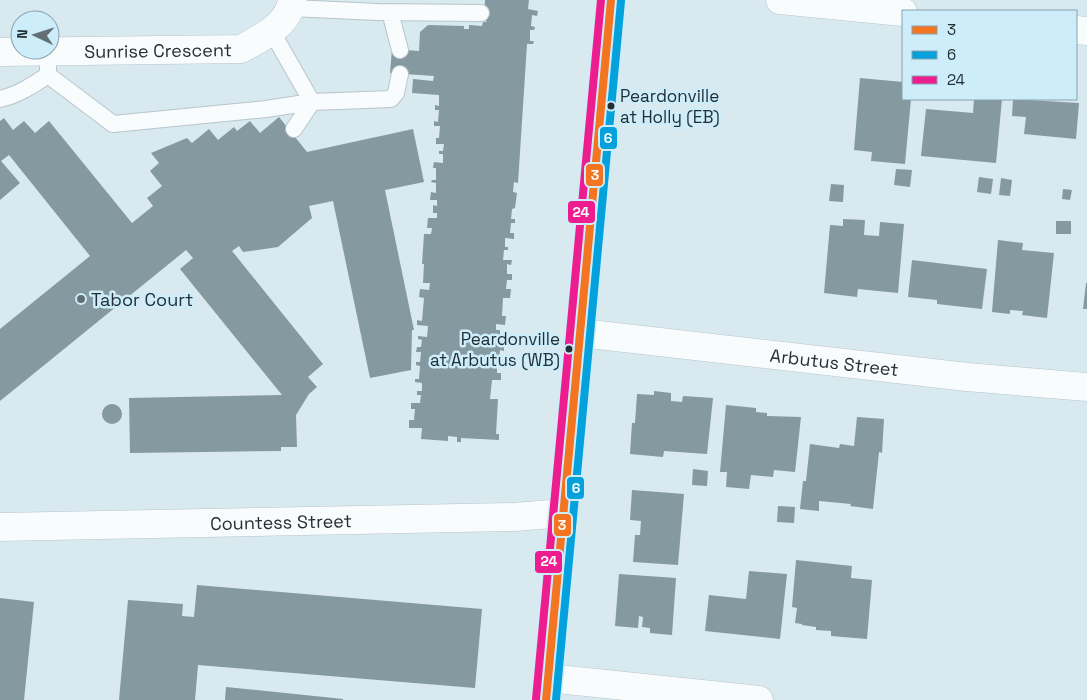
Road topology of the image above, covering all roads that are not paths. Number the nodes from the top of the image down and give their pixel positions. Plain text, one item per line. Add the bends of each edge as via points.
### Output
1 (611, 0) edge
2 (780, 0) edge
3 (291, 4) edge
4 (382, 8) edge
5 (902, 12) edge
6 (480, 13) dead end
7 (272, 32) junction
8 (400, 50) dead end
9 (0, 52) edge
10 (48, 63) junction
11 (400, 74) dead end
12 (0, 99) edge
13 (312, 102) junction
14 (294, 129) dead end
15 (581, 332) junction
16 (1087, 387) edge
17 (563, 513) junction
18 (0, 527) edge
19 (547, 689) edge
20 (759, 700) edge

1 - 15 street
2 - 5 street
3 - 4 lane
3 - 7 street, Sunrise Crescent
4 - 6 lane
4 - 8 lane
7 - 10 street, Sunrise Crescent via 241,48
7 - 13 lane
9 - 10 street, Sunrise Crescent
10 - 12 lane via 27,89
10 - 13 lane via 113,124
11 - 13 lane via 396,93 391,99
13 - 14 lane
15 - 16 street, Arbutus Street via 967,377
15 - 17 street
17 - 18 street, Countess Street via 515,518
17 - 19 street
19 - 20 street

